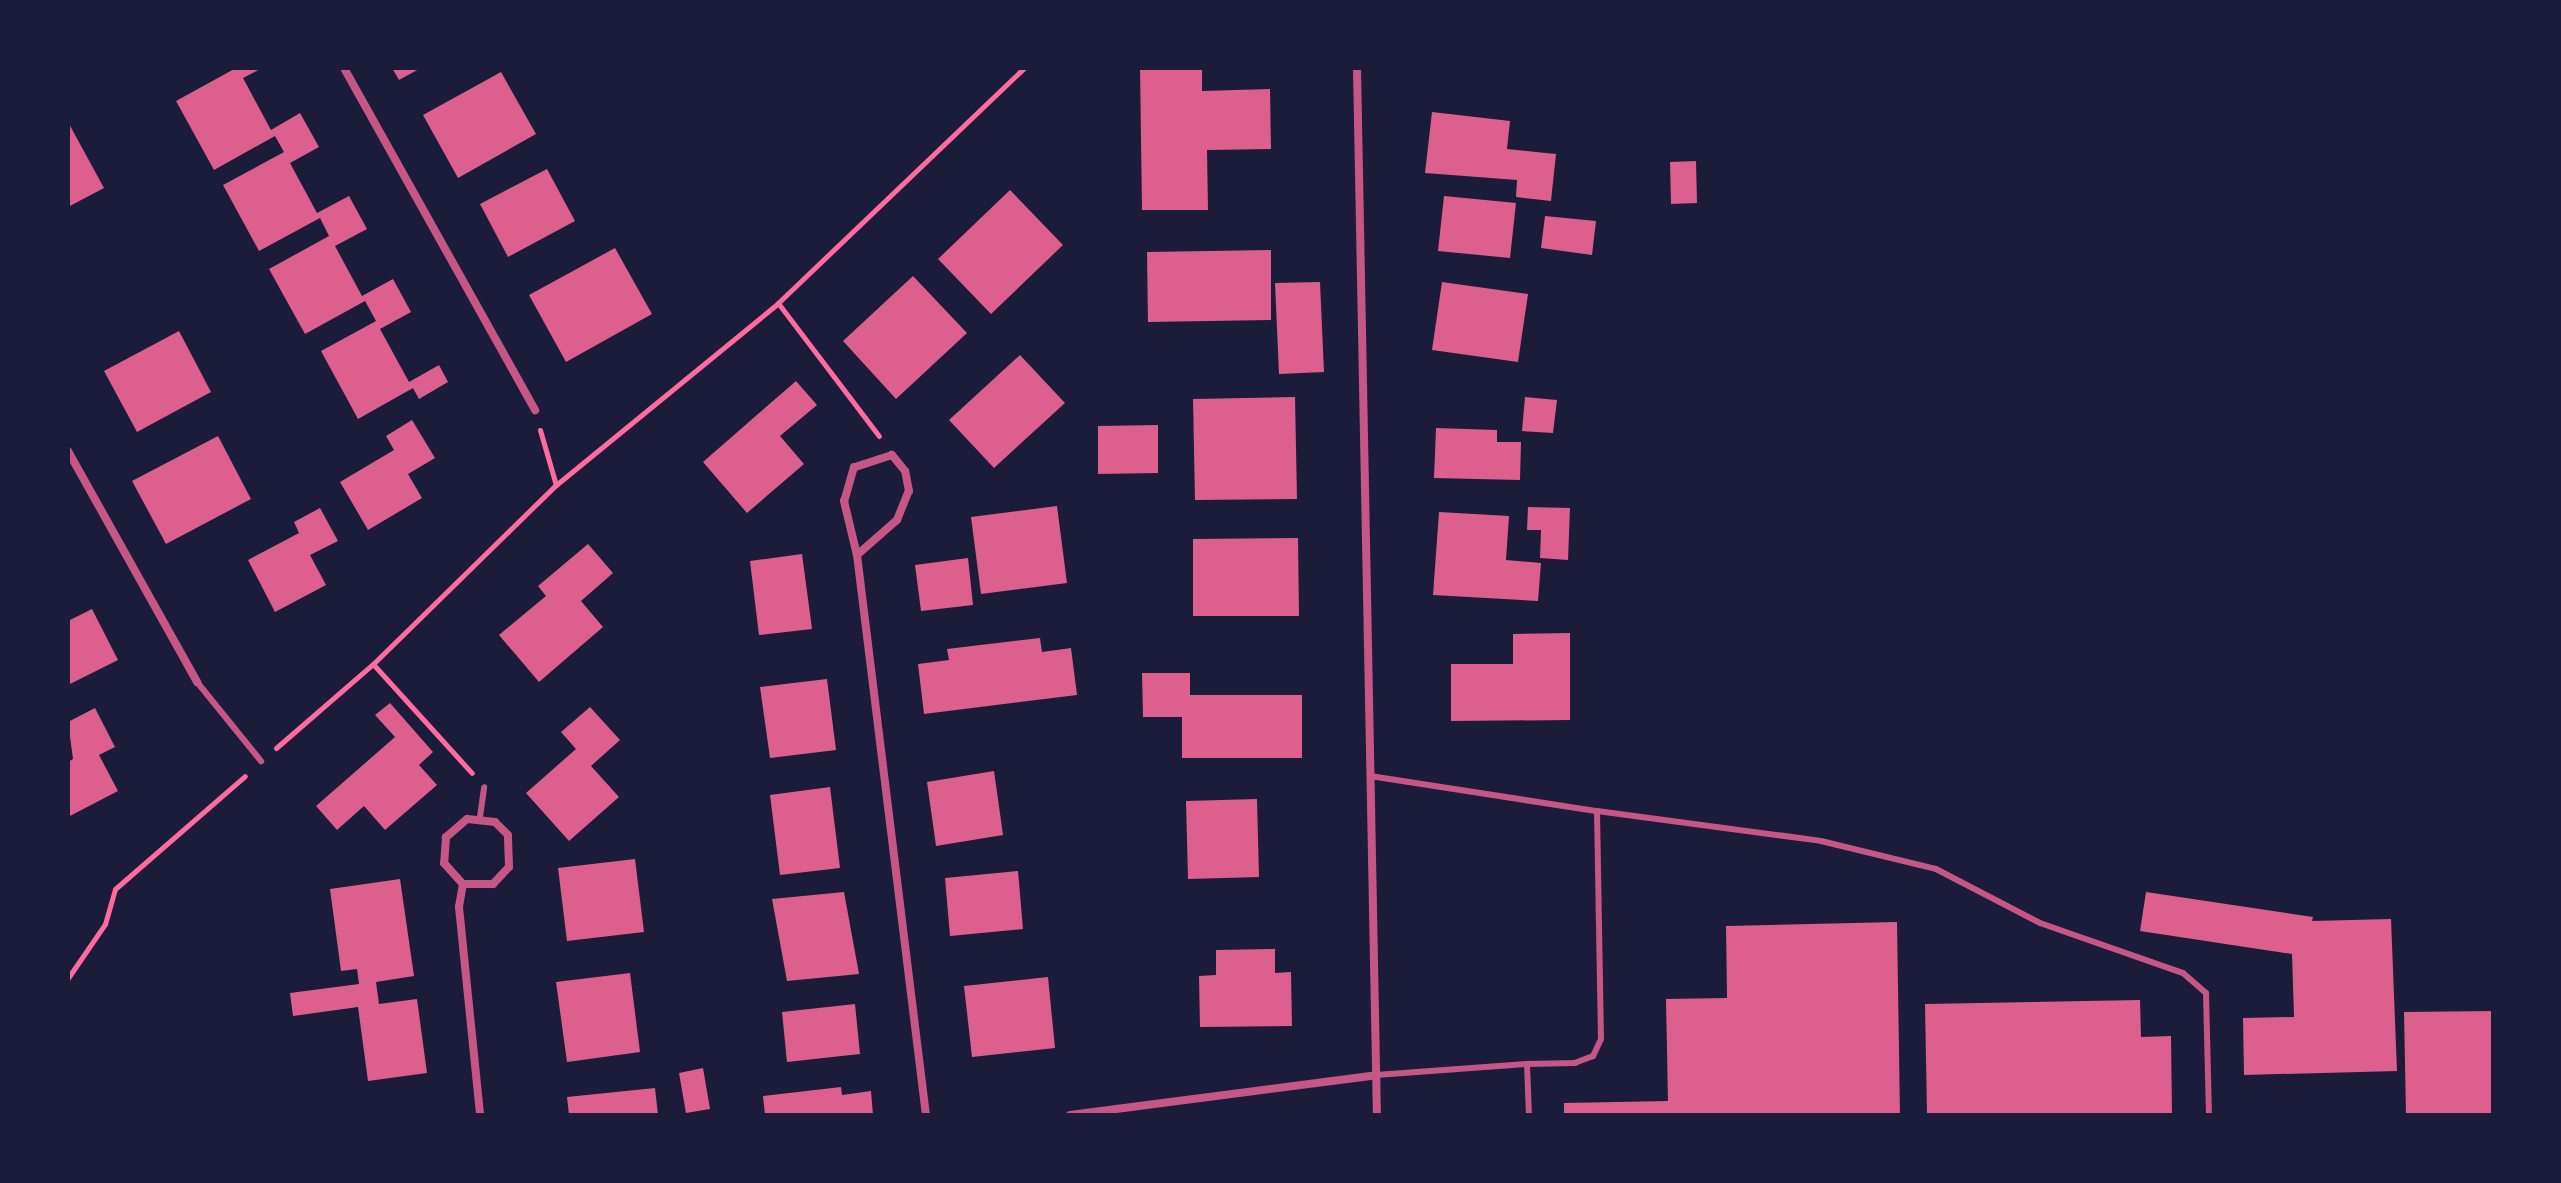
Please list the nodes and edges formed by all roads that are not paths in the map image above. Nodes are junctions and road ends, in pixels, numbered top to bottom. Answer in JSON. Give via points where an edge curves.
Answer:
{"nodes":[{"id":1,"x":344,"y":68,"type":"edge"},
{"id":2,"x":1357,"y":68,"type":"edge"},
{"id":3,"x":535,"y":410,"type":"road end"},
{"id":4,"x":68,"y":451,"type":"edge"},
{"id":5,"x":857,"y":555,"type":"junction"},
{"id":6,"x":197,"y":682,"type":"joint"},
{"id":7,"x":261,"y":761,"type":"road end"},
{"id":8,"x":1370,"y":776,"type":"junction"},
{"id":9,"x":484,"y":787,"type":"road end"},
{"id":10,"x":1597,"y":811,"type":"junction"},
{"id":11,"x":480,"y":817,"type":"junction"},
{"id":12,"x":463,"y":884,"type":"junction"},
{"id":13,"x":1527,"y":1064,"type":"junction"},
{"id":14,"x":1376,"y":1075,"type":"junction"},
{"id":15,"x":480,"y":1115,"type":"edge"},
{"id":16,"x":926,"y":1115,"type":"edge"},
{"id":17,"x":1070,"y":1115,"type":"edge"},
{"id":18,"x":1377,"y":1115,"type":"edge"},
{"id":19,"x":1529,"y":1115,"type":"edge"},
{"id":20,"x":2209,"y":1115,"type":"edge"}],
"edges":[{"from":1,"to":3,"type":"street"},
{"from":2,"to":8,"type":"street"},
{"from":4,"to":6,"type":"street"},
{"from":5,"to":5,"type":"street","via":[[844,501],[854,467],[892,455],[905,471],[909,491],[897,520]]},
{"from":5,"to":16,"type":"street"},
{"from":6,"to":7,"type":"lane"},
{"from":8,"to":10,"type":"lane"},
{"from":8,"to":14,"type":"street"},
{"from":9,"to":11,"type":"lane"},
{"from":10,"to":13,"type":"lane","via":[[1601,1039],[1593,1056],[1575,1063]]},
{"from":10,"to":20,"type":"lane","via":[[1821,841],[1936,869],[2040,923],[2183,973],[2206,993]]},
{"from":11,"to":12,"type":"street","via":[[467,819],[446,837],[444,863]]},
{"from":11,"to":12,"type":"street","via":[[508,835],[509,867],[493,884]]},
{"from":12,"to":15,"type":"street","via":[[459,907]]},
{"from":13,"to":14,"type":"lane"},
{"from":13,"to":19,"type":"lane"},
{"from":14,"to":17,"type":"street"},
{"from":14,"to":18,"type":"street"}]}
